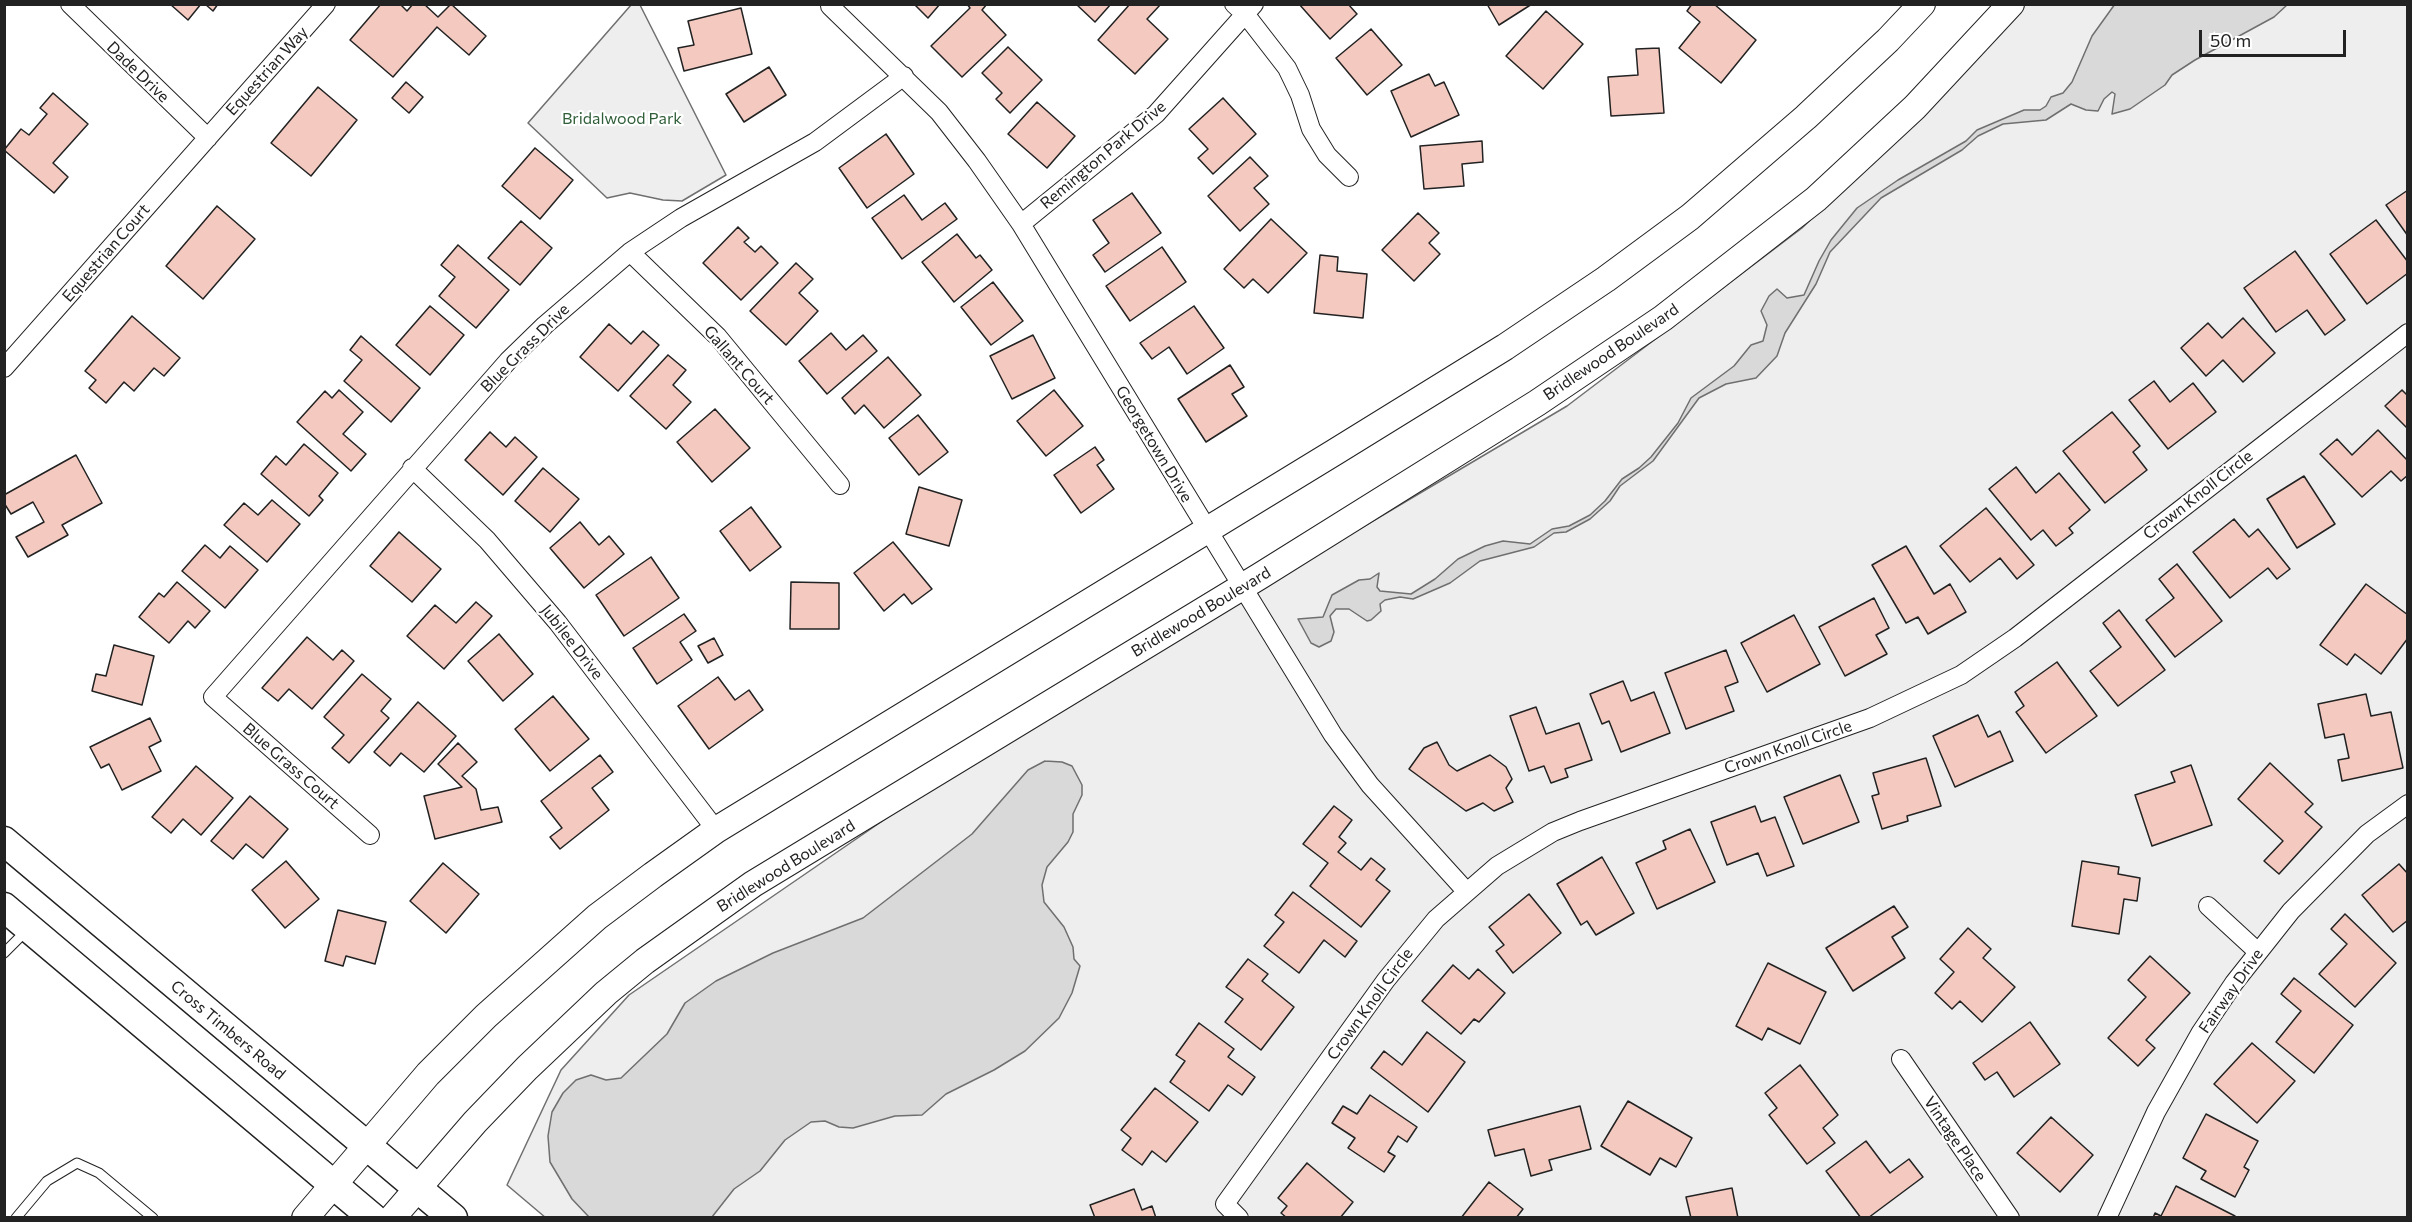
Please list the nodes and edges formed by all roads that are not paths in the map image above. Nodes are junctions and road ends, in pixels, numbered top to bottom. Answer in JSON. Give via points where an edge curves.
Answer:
{"nodes":[{"id":1,"x":70,"y":4,"type":"edge"},
{"id":2,"x":326,"y":4,"type":"edge"},
{"id":3,"x":1922,"y":4,"type":"edge"},
{"id":4,"x":2011,"y":4,"type":"edge"},
{"id":5,"x":830,"y":6,"type":"dead end"},
{"id":6,"x":1245,"y":8,"type":"edge"},
{"id":7,"x":904,"y":76,"type":"junction"},
{"id":8,"x":208,"y":138,"type":"junction"},
{"id":9,"x":1349,"y":177,"type":"dead end"},
{"id":10,"x":1021,"y":224,"type":"junction"},
{"id":11,"x":630,"y":252,"type":"junction"},
{"id":12,"x":2408,"y":333,"type":"edge"},
{"id":13,"x":4,"y":368,"type":"edge"},
{"id":14,"x":412,"y":468,"type":"junction"},
{"id":15,"x":840,"y":485,"type":"dead end"},
{"id":16,"x":1206,"y":531,"type":"junction"},
{"id":17,"x":1241,"y":587,"type":"junction"},
{"id":18,"x":213,"y":697,"type":"joint"},
{"id":19,"x":2408,"y":804,"type":"edge"},
{"id":20,"x":716,"y":830,"type":"junction"},
{"id":21,"x":370,"y":835,"type":"dead end"},
{"id":22,"x":4,"y":841,"type":"edge"},
{"id":23,"x":1466,"y":891,"type":"junction"},
{"id":24,"x":2208,"y":906,"type":"dead end"},
{"id":25,"x":4,"y":908,"type":"edge"},
{"id":26,"x":28,"y":928,"type":"junction"},
{"id":27,"x":2258,"y":952,"type":"junction"},
{"id":28,"x":4,"y":953,"type":"edge"},
{"id":29,"x":1901,"y":1059,"type":"dead end"},
{"id":30,"x":366,"y":1146,"type":"junction"},
{"id":31,"x":334,"y":1184,"type":"junction"},
{"id":32,"x":417,"y":1189,"type":"junction"},
{"id":33,"x":16,"y":1218,"type":"edge"},
{"id":34,"x":153,"y":1218,"type":"edge"},
{"id":35,"x":305,"y":1218,"type":"edge"},
{"id":36,"x":372,"y":1218,"type":"edge"},
{"id":37,"x":392,"y":1218,"type":"edge"},
{"id":38,"x":453,"y":1218,"type":"edge"},
{"id":39,"x":1239,"y":1218,"type":"edge"},
{"id":40,"x":2010,"y":1218,"type":"edge"},
{"id":41,"x":2107,"y":1218,"type":"edge"}],
"edges":[{"from":1,"to":8,"type":"street","name":"Dade Drive"},
{"from":2,"to":8,"type":"street","name":"Equestrian Way"},
{"from":3,"to":16,"type":"main road","via":[[1806,117],[1690,217],[1505,346]]},
{"from":4,"to":17,"type":"main road","name":"Bridlewood Boulevard","via":[[1915,107],[1855,164],[1663,318],[1546,398]]},
{"from":5,"to":7,"type":"street","name":"Georgetown Drive"},
{"from":6,"to":9,"type":"street","via":[[1287,68],[1311,129],[1327,155]]},
{"from":6,"to":10,"type":"street","name":"Remington Park Drive","via":[[1156,114]]},
{"from":7,"to":10,"type":"street","name":"Georgetown Drive","via":[[939,112]]},
{"from":7,"to":11,"type":"street","name":"Blue Grass Drive","via":[[814,142],[681,218]]},
{"from":8,"to":13,"type":"street","name":"Equestrian Court"},
{"from":10,"to":16,"type":"street","name":"Georgetown Drive"},
{"from":11,"to":14,"type":"street","name":"Blue Grass Drive","via":[[508,361]]},
{"from":11,"to":15,"type":"street","name":"Gallant Court","via":[[718,337]]},
{"from":12,"to":23,"type":"street","name":"Crown Knoll Circle","via":[[2015,638],[1961,675],[1870,718],[1640,797],[1553,832],[1497,866]]},
{"from":14,"to":18,"type":"street","name":"Blue Grass Drive"},
{"from":14,"to":20,"type":"street","name":"Jubilee Drive","via":[[487,540],[558,623]]},
{"from":16,"to":17,"type":"street","name":"Georgetown Drive"},
{"from":16,"to":20,"type":"main road"},
{"from":17,"to":23,"type":"street","name":"Georgetown Drive","via":[[1343,750]]},
{"from":17,"to":32,"type":"main road","name":"Bridlewood Boulevard","via":[[753,884],[690,928],[629,974],[570,1027],[475,1122]]},
{"from":18,"to":21,"type":"street","name":"Blue Grass Court"},
{"from":19,"to":27,"type":"street","name":"Fairway Drive","via":[[2367,834],[2291,910]]},
{"from":20,"to":30,"type":"main road","via":[[597,916],[545,960],[428,1074]]},
{"from":22,"to":30,"type":"main road","name":"Cross Timbers Road"},
{"from":23,"to":39,"type":"street","name":"Crown Knoll Circle","via":[[1407,952],[1225,1204]]},
{"from":24,"to":27,"type":"street"},
{"from":25,"to":26,"type":"main road"},
{"from":26,"to":28,"type":"lane"},
{"from":26,"to":31,"type":"main road"},
{"from":27,"to":41,"type":"street","name":"Fairway Drive","via":[[2234,983],[2156,1112]]},
{"from":29,"to":40,"type":"street","name":"Vintage Place"},
{"from":30,"to":31,"type":"main road"},
{"from":30,"to":32,"type":"main road","name":"Cross Timbers Road"},
{"from":31,"to":35,"type":"main road"},
{"from":31,"to":36,"type":"main road"},
{"from":32,"to":37,"type":"main road","name":"Bridlewood Boulevard"},
{"from":32,"to":38,"type":"main road","name":"Cross Timbers Road"},
{"from":33,"to":34,"type":"lane","via":[[47,1181],[77,1163],[99,1173]]}]}
